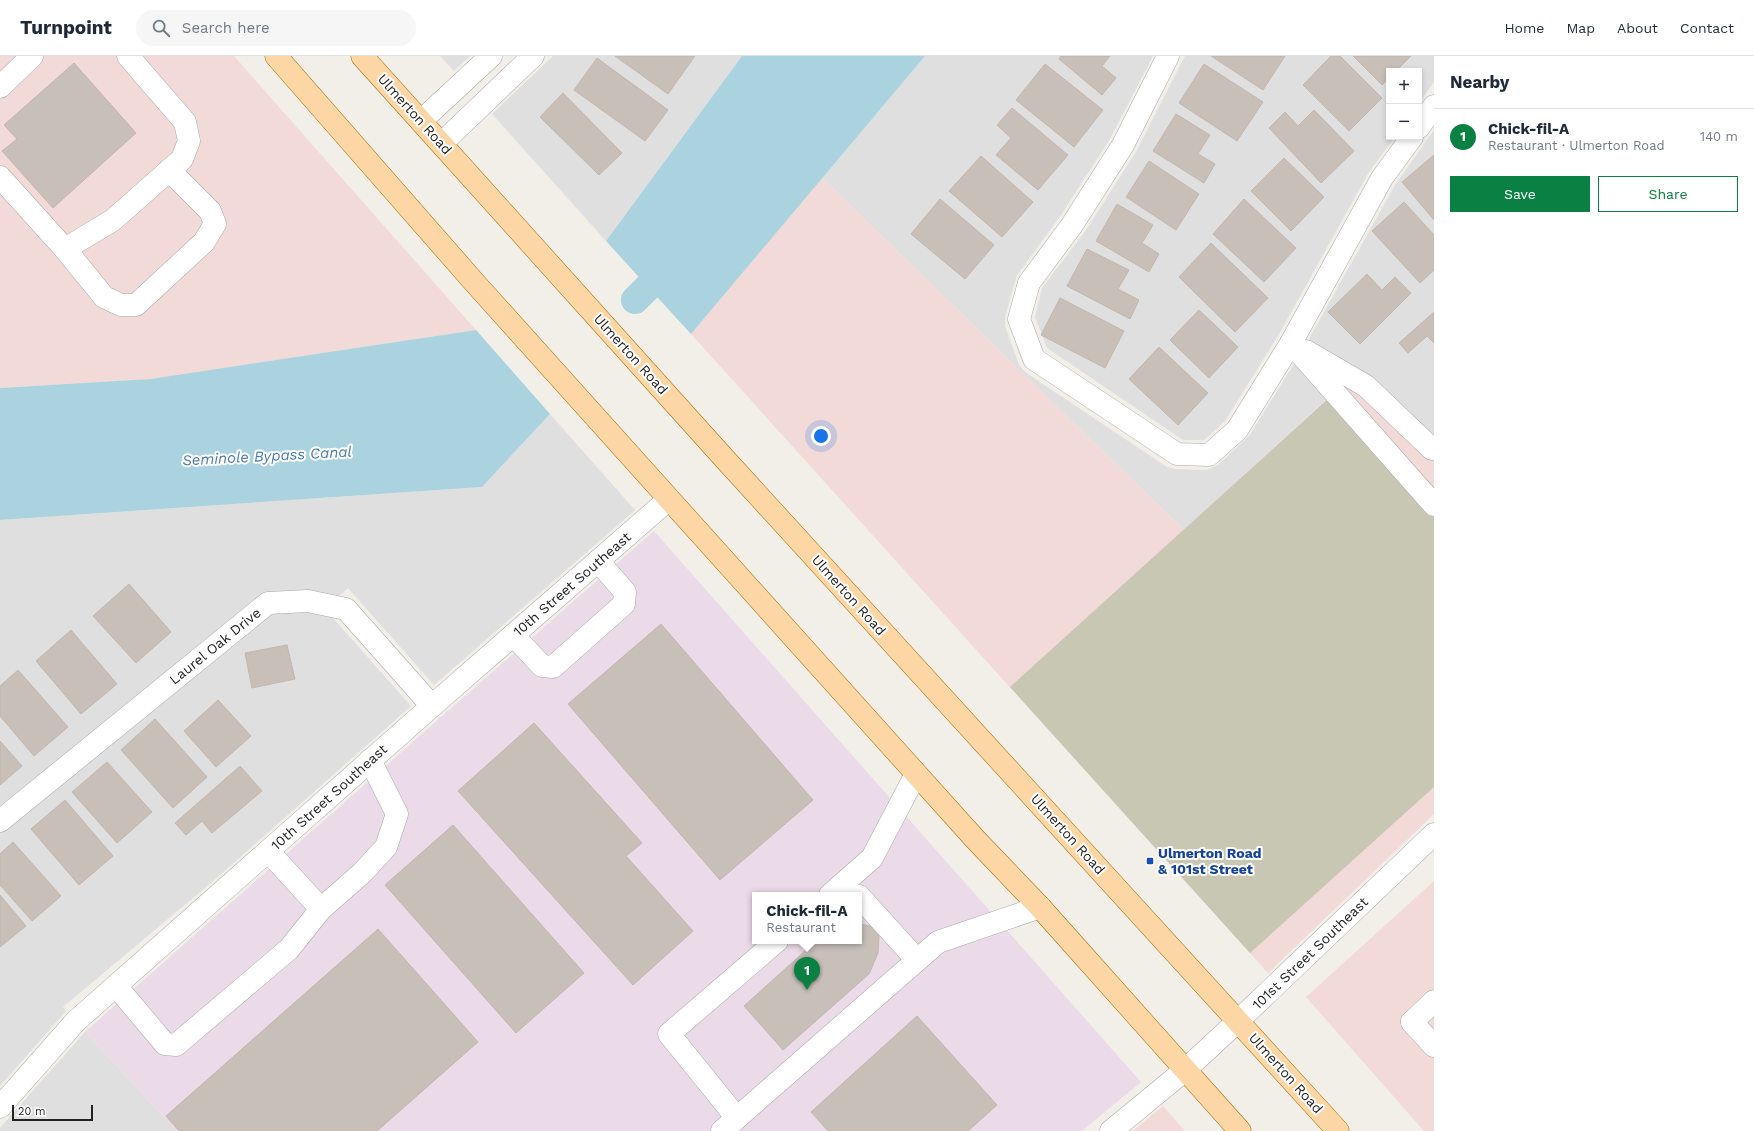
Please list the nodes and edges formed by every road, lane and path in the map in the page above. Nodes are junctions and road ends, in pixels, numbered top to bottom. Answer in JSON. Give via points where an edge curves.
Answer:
{"nodes":[{"id":1,"x":32,"y":56,"type":"edge"},
{"id":2,"x":128,"y":56,"type":"edge"},
{"id":3,"x":276,"y":56,"type":"edge"},
{"id":4,"x":362,"y":56,"type":"edge"},
{"id":5,"x":491,"y":56,"type":"edge"},
{"id":6,"x":533,"y":56,"type":"edge"},
{"id":7,"x":1168,"y":56,"type":"edge"},
{"id":8,"x":0,"y":87,"type":"edge"},
{"id":9,"x":1434,"y":106,"type":"edge"},
{"id":10,"x":421,"y":121,"type":"junction"},
{"id":11,"x":1422,"y":123,"type":"edge"},
{"id":12,"x":1410,"y":140,"type":"edge"},
{"id":13,"x":442,"y":143,"type":"junction"},
{"id":14,"x":170,"y":170,"type":"junction"},
{"id":15,"x":0,"y":177,"type":"edge"},
{"id":16,"x":65,"y":249,"type":"junction"},
{"id":17,"x":1291,"y":343,"type":"junction"},
{"id":18,"x":1432,"y":449,"type":"dead end"},
{"id":19,"x":669,"y":499,"type":"junction"},
{"id":20,"x":1434,"y":505,"type":"edge"},
{"id":21,"x":598,"y":561,"type":"junction"},
{"id":22,"x":513,"y":635,"type":"junction"},
{"id":23,"x":432,"y":706,"type":"junction"},
{"id":24,"x":370,"y":760,"type":"junction"},
{"id":25,"x":916,"y":774,"type":"junction"},
{"id":26,"x":0,"y":821,"type":"edge"},
{"id":27,"x":1434,"y":834,"type":"edge"},
{"id":28,"x":268,"y":851,"type":"junction"},
{"id":29,"x":848,"y":892,"type":"edge"},
{"id":30,"x":862,"y":906,"type":"edge"},
{"id":31,"x":1040,"y":907,"type":"junction"},
{"id":32,"x":321,"y":909,"type":"junction"},
{"id":33,"x":774,"y":944,"type":"edge"},
{"id":34,"x":917,"y":960,"type":"junction"},
{"id":35,"x":116,"y":986,"type":"junction"},
{"id":36,"x":1434,"y":1001,"type":"edge"},
{"id":37,"x":1238,"y":1021,"type":"junction"},
{"id":38,"x":1434,"y":1021,"type":"edge"},
{"id":39,"x":1412,"y":1022,"type":"junction"},
{"id":40,"x":1434,"y":1046,"type":"edge"},
{"id":41,"x":1184,"y":1071,"type":"junction"},
{"id":42,"x":0,"y":1107,"type":"edge"},
{"id":43,"x":730,"y":1124,"type":"edge"},
{"id":44,"x":1111,"y":1131,"type":"edge"},
{"id":45,"x":1240,"y":1131,"type":"edge"},
{"id":46,"x":1338,"y":1131,"type":"edge"}],
"edges":[{"from":1,"to":8,"type":"street"},
{"from":2,"to":14,"type":"street","via":[[185,122],[189,141],[182,159]]},
{"from":3,"to":19,"type":"main road","via":[[469,277]]},
{"from":4,"to":10,"type":"main road","name":"Ulmerton Road"},
{"from":5,"to":10,"type":"street"},
{"from":6,"to":13,"type":"street"},
{"from":7,"to":17,"type":"street","via":[[1123,145],[1072,226],[1029,283],[1019,319],[1034,359],[1177,454],[1209,455],[1237,430]]},
{"from":9,"to":11,"type":"street"},
{"from":10,"to":13,"type":"main road","name":"Ulmerton Road"},
{"from":12,"to":17,"type":"street","via":[[1382,178]]},
{"from":13,"to":37,"type":"main road","name":"Ulmerton Road","via":[[723,457]]},
{"from":14,"to":16,"type":"street","via":[[113,220]]},
{"from":14,"to":16,"type":"street","via":[[210,211],[214,224],[204,242],[136,305],[121,305],[104,297]]},
{"from":15,"to":16,"type":"street"},
{"from":17,"to":18,"type":"street","via":[[1366,386]]},
{"from":17,"to":20,"type":"street"},
{"from":19,"to":21,"type":"street","name":"10th Street Southeast"},
{"from":19,"to":25,"type":"main road"},
{"from":21,"to":22,"type":"street","name":"10th Street Southeast"},
{"from":21,"to":22,"type":"street","via":[[625,592],[624,604],[553,667],[542,666]]},
{"from":22,"to":23,"type":"street","name":"10th Street Southeast"},
{"from":23,"to":24,"type":"street","name":"10th Street Southeast"},
{"from":23,"to":26,"type":"street","name":"Laurel Oak Drive","via":[[346,609],[308,601],[268,603]]},
{"from":24,"to":28,"type":"street","name":"10th Street Southeast"},
{"from":24,"to":32,"type":"street","via":[[397,814],[386,847],[362,873]]},
{"from":25,"to":29,"type":"street","via":[[872,858]]},
{"from":25,"to":31,"type":"main road"},
{"from":27,"to":37,"type":"street","name":"101st Street Southeast"},
{"from":28,"to":32,"type":"street"},
{"from":28,"to":35,"type":"street","name":"10th Street Southeast"},
{"from":30,"to":34,"type":"street"},
{"from":31,"to":34,"type":"street","via":[[938,942]]},
{"from":31,"to":41,"type":"main road"},
{"from":32,"to":35,"type":"street","via":[[289,949],[176,1045],[165,1044]]},
{"from":33,"to":43,"type":"street","via":[[669,1034]]},
{"from":34,"to":43,"type":"street"},
{"from":35,"to":42,"type":"street","name":"10th Street Southeast","via":[[76,1021]]},
{"from":36,"to":39,"type":"street"},
{"from":37,"to":41,"type":"street","name":"101st Street Southeast"},
{"from":37,"to":46,"type":"main road","name":"Ulmerton Road"},
{"from":38,"to":39,"type":"street"},
{"from":39,"to":40,"type":"street"},
{"from":41,"to":44,"type":"street","name":"101st Street Southeast"},
{"from":41,"to":45,"type":"main road"}]}
